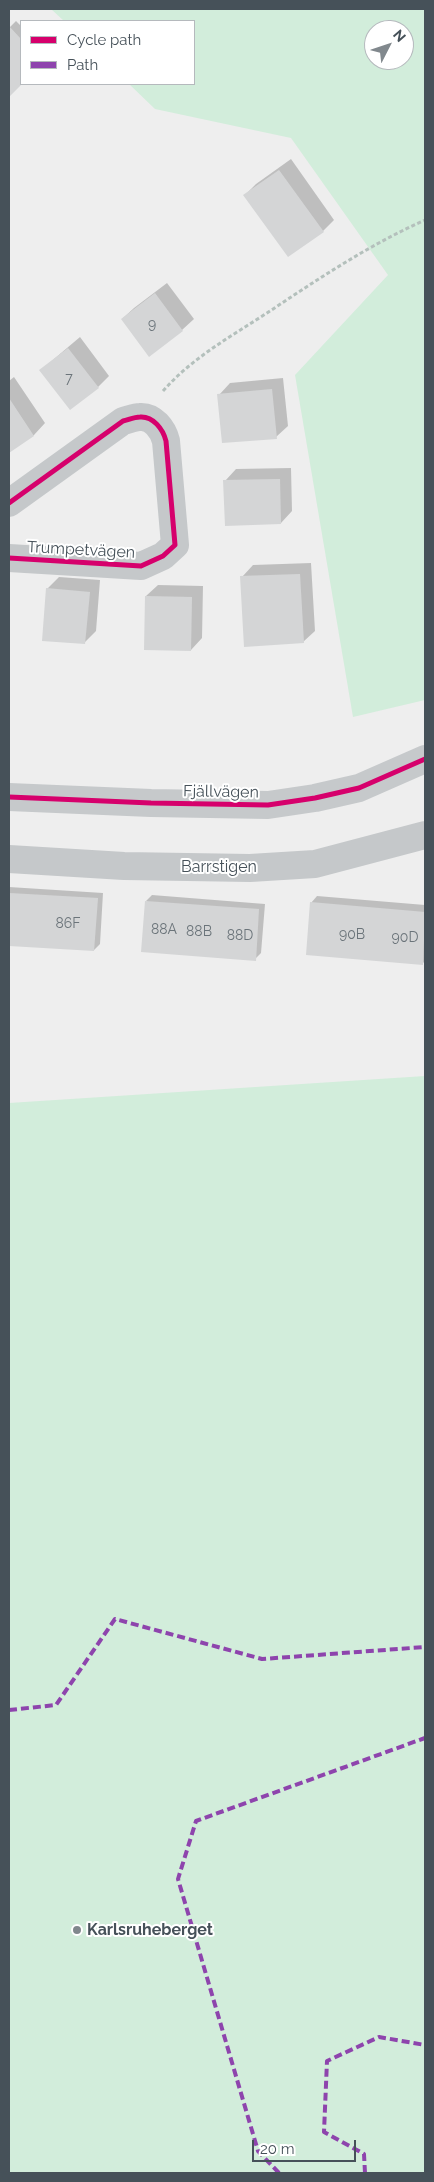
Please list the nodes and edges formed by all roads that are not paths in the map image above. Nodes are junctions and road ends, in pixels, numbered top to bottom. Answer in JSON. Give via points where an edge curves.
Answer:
{"nodes":[{"id":1,"x":9,"y":503,"type":"edge"},
{"id":2,"x":9,"y":558,"type":"edge"},
{"id":3,"x":425,"y":759,"type":"edge"},
{"id":4,"x":9,"y":797,"type":"edge"},
{"id":5,"x":425,"y":835,"type":"edge"},
{"id":6,"x":9,"y":859,"type":"edge"}],
"edges":[{"from":1,"to":2,"type":"street","name":"Trumpetvägen","via":[[123,421],[140,416],[163,430],[175,545],[163,556],[141,566]]},
{"from":3,"to":4,"type":"street","name":"Fjällvägen","via":[[359,788],[268,805]]},
{"from":5,"to":6,"type":"street","name":"Barrstigen","via":[[315,864],[250,868],[124,866]]}]}
